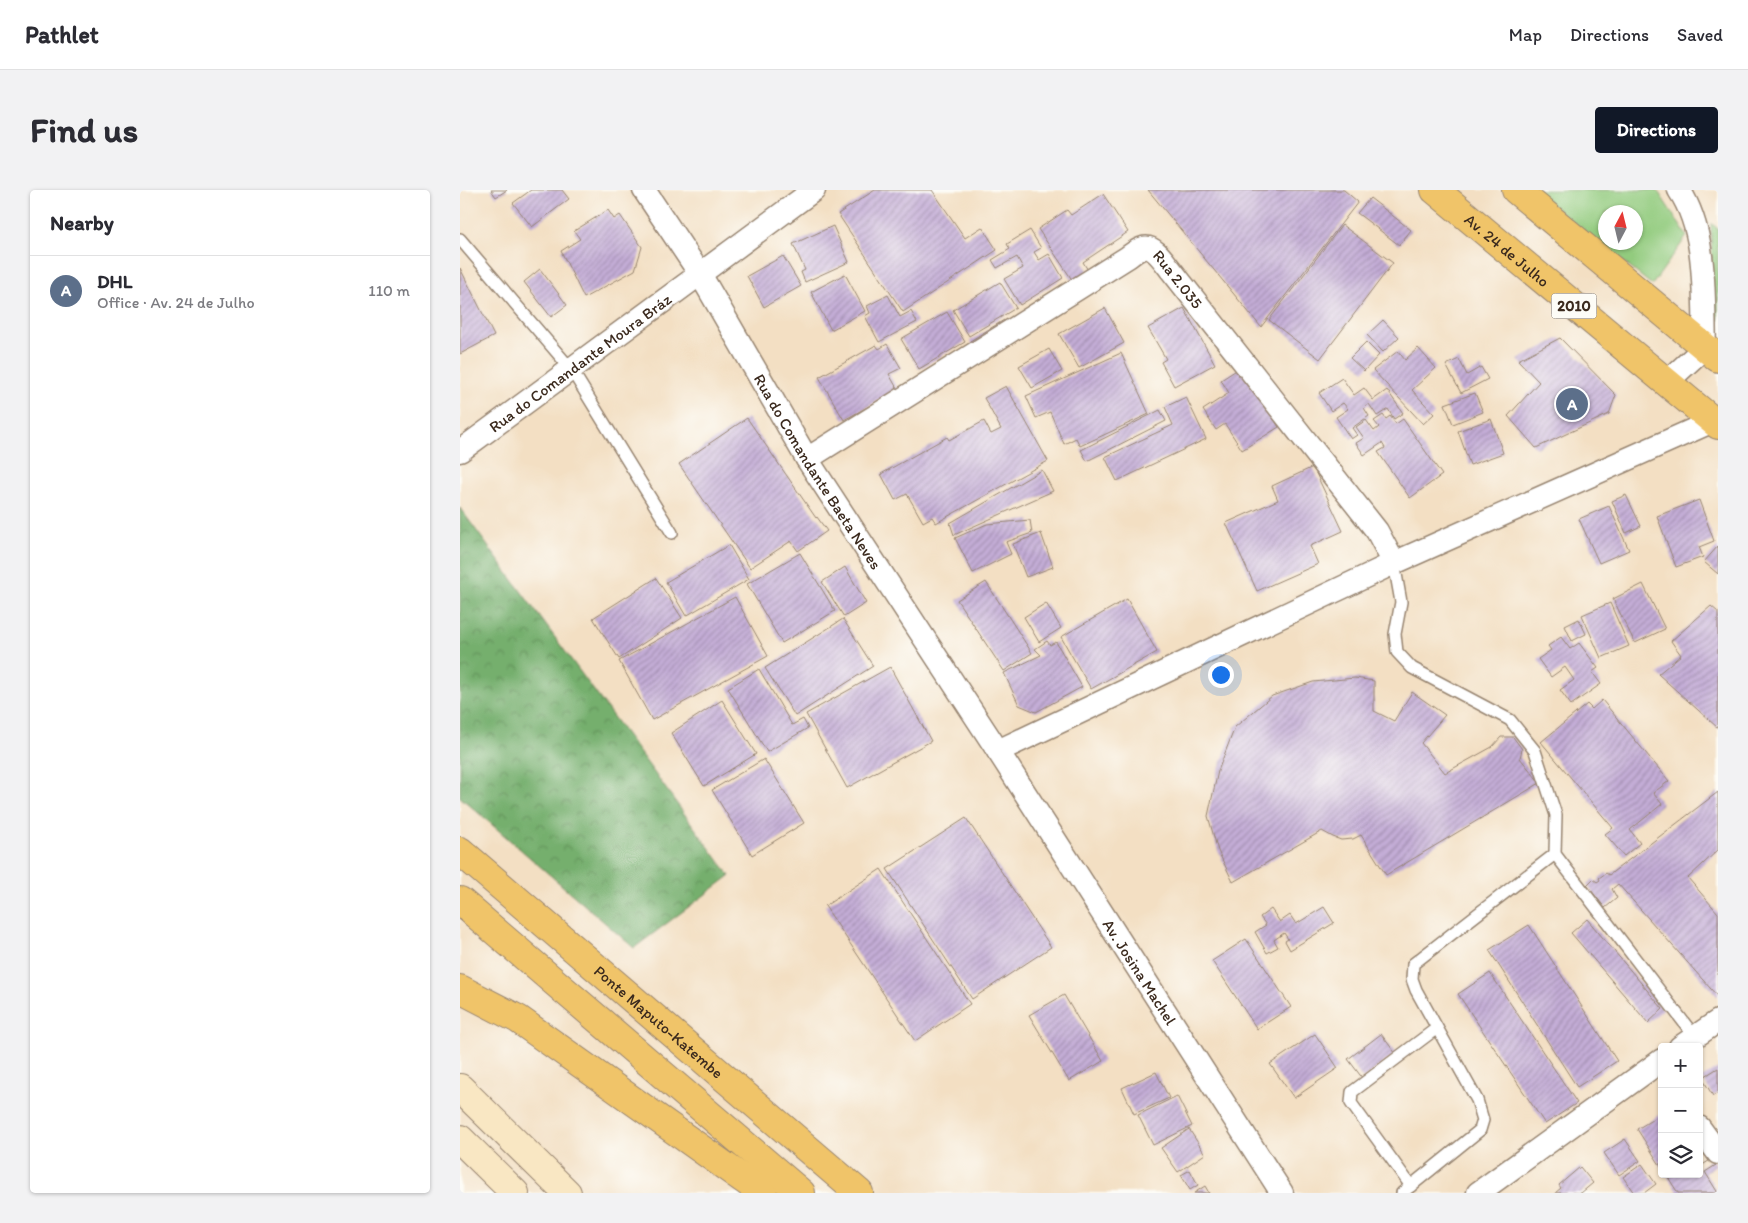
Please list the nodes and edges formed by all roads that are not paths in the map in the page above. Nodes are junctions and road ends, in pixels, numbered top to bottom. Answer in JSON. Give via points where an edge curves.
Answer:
{"nodes":[{"id":1,"x":644,"y":190,"type":"edge"},
{"id":2,"x":814,"y":190,"type":"edge"},
{"id":3,"x":1435,"y":190,"type":"edge"},
{"id":4,"x":1516,"y":190,"type":"edge"},
{"id":5,"x":1679,"y":190,"type":"edge"},
{"id":6,"x":460,"y":239,"type":"edge"},
{"id":7,"x":700,"y":274,"type":"junction"},
{"id":8,"x":1711,"y":353,"type":"edge"},
{"id":9,"x":571,"y":369,"type":"junction"},
{"id":10,"x":1666,"y":383,"type":"junction"},
{"id":11,"x":1716,"y":422,"type":"edge"},
{"id":12,"x":460,"y":451,"type":"edge"},
{"id":13,"x":807,"y":459,"type":"junction"},
{"id":14,"x":672,"y":533,"type":"dead end"},
{"id":15,"x":1394,"y":563,"type":"junction"},
{"id":16,"x":998,"y":751,"type":"junction"},
{"id":17,"x":460,"y":851,"type":"edge"},
{"id":18,"x":1555,"y":854,"type":"junction"},
{"id":19,"x":460,"y":900,"type":"edge"},
{"id":20,"x":460,"y":989,"type":"edge"},
{"id":21,"x":1718,"y":1021,"type":"edge"},
{"id":22,"x":1437,"y":1028,"type":"junction"},
{"id":23,"x":1688,"y":1042,"type":"edge"},
{"id":24,"x":1658,"y":1068,"type":"edge"},
{"id":25,"x":460,"y":1088,"type":"edge"},
{"id":26,"x":1703,"y":1132,"type":"edge"},
{"id":27,"x":460,"y":1139,"type":"edge"},
{"id":28,"x":1718,"y":1153,"type":"edge"},
{"id":29,"x":1407,"y":1189,"type":"edge"},
{"id":30,"x":515,"y":1193,"type":"edge"},
{"id":31,"x":567,"y":1193,"type":"edge"},
{"id":32,"x":763,"y":1193,"type":"edge"},
{"id":33,"x":801,"y":1193,"type":"edge"},
{"id":34,"x":859,"y":1193,"type":"edge"},
{"id":35,"x":1282,"y":1193,"type":"edge"},
{"id":36,"x":1478,"y":1193,"type":"edge"}],
"edges":[{"from":1,"to":7,"type":"street","name":"Rua do Comandante Baeta Neves"},
{"from":2,"to":7,"type":"street","name":"Rua do Comandante Moura Bráz"},
{"from":3,"to":10,"type":"main road","name":"Av. 24 de Julho","number":"2010"},
{"from":4,"to":8,"type":"main road"},
{"from":5,"to":8,"type":"street","via":[[1686,201],[1702,252]]},
{"from":6,"to":9,"type":"lane"},
{"from":7,"to":9,"type":"street","name":"Rua do Comandante Moura Bráz"},
{"from":7,"to":13,"type":"street","name":"Rua do Comandante Baeta Neves"},
{"from":8,"to":10,"type":"street"},
{"from":9,"to":12,"type":"street","name":"Rua do Comandante Moura Bráz"},
{"from":9,"to":14,"type":"lane"},
{"from":10,"to":11,"type":"main road","name":"Av. 24 de Julho","number":"2010"},
{"from":11,"to":15,"type":"street"},
{"from":13,"to":15,"type":"street","name":"Rua 2.035","via":[[1135,252],[1148,247],[1171,270],[1377,531]]},
{"from":13,"to":16,"type":"street","name":"Rua do Comandante Baeta Neves"},
{"from":15,"to":16,"type":"street"},
{"from":15,"to":18,"type":"lane","via":[[1400,602],[1395,634],[1397,652],[1412,668],[1510,720],[1535,751],[1556,815]]},
{"from":16,"to":35,"type":"street","name":"Av. Josina Machel"},
{"from":17,"to":34,"type":"main road","name":"Ponte Maputo-Katembe"},
{"from":18,"to":22,"type":"lane","via":[[1413,964],[1412,979],[1416,990]]},
{"from":18,"to":23,"type":"lane"},
{"from":19,"to":33,"type":"main road"},
{"from":20,"to":32,"type":"main road","via":[[518,1020]]},
{"from":21,"to":23,"type":"street"},
{"from":22,"to":29,"type":"lane","via":[[1477,1100],[1482,1120],[1480,1130]]},
{"from":22,"to":29,"type":"lane","via":[[1352,1092],[1351,1103]]},
{"from":24,"to":36,"type":"street"},
{"from":25,"to":31,"type":"main road"},
{"from":26,"to":28,"type":"street"},
{"from":27,"to":30,"type":"main road"}]}
